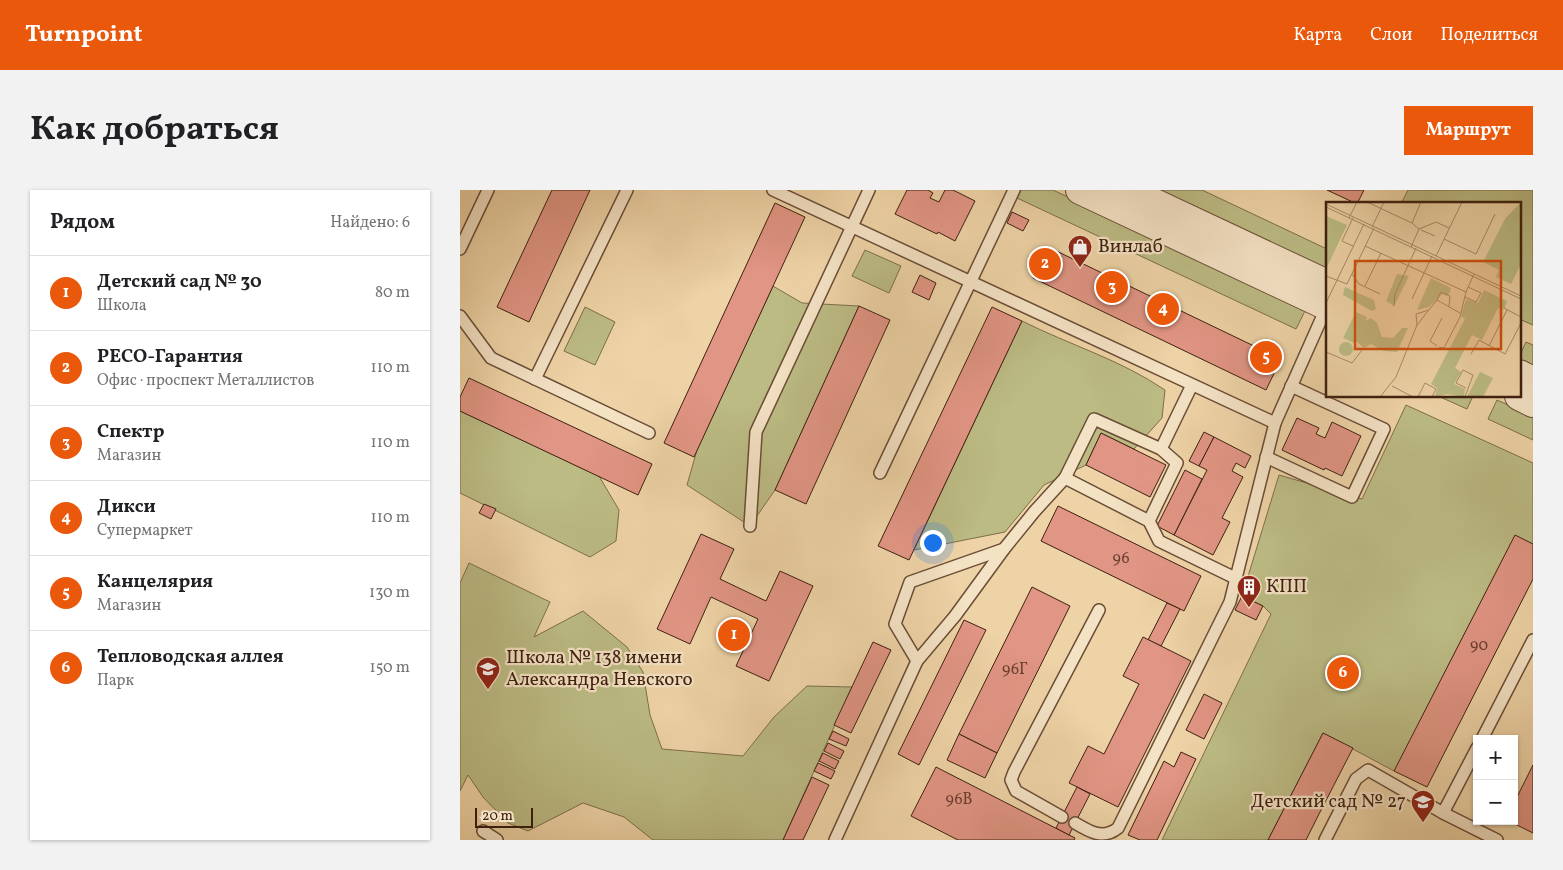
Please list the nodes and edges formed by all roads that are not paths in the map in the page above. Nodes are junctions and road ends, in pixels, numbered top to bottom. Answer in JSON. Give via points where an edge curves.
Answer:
{"nodes":[{"id":1,"x":488,"y":190,"type":"edge"},
{"id":2,"x":627,"y":190,"type":"edge"},
{"id":3,"x":773,"y":190,"type":"edge"},
{"id":4,"x":868,"y":190,"type":"edge"},
{"id":5,"x":1014,"y":190,"type":"edge"},
{"id":6,"x":1080,"y":190,"type":"edge"},
{"id":7,"x":1128,"y":190,"type":"edge"},
{"id":8,"x":852,"y":227,"type":"junction"},
{"id":9,"x":460,"y":249,"type":"edge"},
{"id":10,"x":970,"y":281,"type":"junction"},
{"id":11,"x":1326,"y":284,"type":"edge"},
{"id":12,"x":1326,"y":306,"type":"edge"},
{"id":13,"x":1326,"y":308,"type":"edge"},
{"id":14,"x":460,"y":316,"type":"edge"},
{"id":15,"x":1520,"y":374,"type":"edge"},
{"id":16,"x":536,"y":380,"type":"junction"},
{"id":17,"x":1533,"y":381,"type":"edge"},
{"id":18,"x":1192,"y":384,"type":"junction"},
{"id":19,"x":1291,"y":386,"type":"junction"},
{"id":20,"x":1520,"y":397,"type":"edge"},
{"id":21,"x":1533,"y":403,"type":"edge"},
{"id":22,"x":1275,"y":423,"type":"junction"},
{"id":23,"x":649,"y":433,"type":"dead end"},
{"id":24,"x":1161,"y":450,"type":"junction"},
{"id":25,"x":1266,"y":458,"type":"junction"},
{"id":26,"x":880,"y":473,"type":"dead end"},
{"id":27,"x":1065,"y":478,"type":"junction"},
{"id":28,"x":1149,"y":521,"type":"junction"},
{"id":29,"x":750,"y":526,"type":"dead end"},
{"id":30,"x":1004,"y":549,"type":"junction"},
{"id":31,"x":1235,"y":578,"type":"junction"},
{"id":32,"x":1099,"y":610,"type":"dead end"},
{"id":33,"x":1533,"y":640,"type":"edge"},
{"id":34,"x":917,"y":661,"type":"junction"},
{"id":35,"x":1484,"y":735,"type":"edge"},
{"id":36,"x":1473,"y":756,"type":"edge"},
{"id":37,"x":1444,"y":813,"type":"junction"},
{"id":38,"x":1062,"y":817,"type":"dead end"},
{"id":39,"x":1075,"y":823,"type":"dead end"},
{"id":40,"x":483,"y":832,"type":"dead end"},
{"id":41,"x":497,"y":840,"type":"edge"},
{"id":42,"x":835,"y":840,"type":"edge"},
{"id":43,"x":1325,"y":840,"type":"edge"},
{"id":44,"x":1497,"y":840,"type":"edge"}],
"edges":[{"from":1,"to":9,"type":"lane"},
{"from":2,"to":16,"type":"lane"},
{"from":3,"to":8,"type":"lane"},
{"from":4,"to":8,"type":"lane"},
{"from":5,"to":10,"type":"lane"},
{"from":6,"to":12,"type":"street"},
{"from":7,"to":11,"type":"street"},
{"from":8,"to":10,"type":"lane"},
{"from":8,"to":29,"type":"lane","via":[[756,432]]},
{"from":10,"to":18,"type":"lane"},
{"from":10,"to":26,"type":"lane"},
{"from":13,"to":19,"type":"lane"},
{"from":14,"to":16,"type":"lane","via":[[491,358]]},
{"from":15,"to":17,"type":"street"},
{"from":16,"to":23,"type":"lane"},
{"from":18,"to":22,"type":"lane"},
{"from":18,"to":24,"type":"lane"},
{"from":19,"to":22,"type":"lane"},
{"from":19,"to":25,"type":"lane","via":[[1384,429],[1352,497]]},
{"from":20,"to":21,"type":"street"},
{"from":22,"to":25,"type":"lane"},
{"from":24,"to":27,"type":"lane","via":[[1094,419]]},
{"from":24,"to":28,"type":"lane","via":[[1177,463]]},
{"from":25,"to":31,"type":"lane"},
{"from":27,"to":28,"type":"lane"},
{"from":27,"to":30,"type":"lane"},
{"from":28,"to":31,"type":"lane","via":[[1159,541]]},
{"from":30,"to":34,"type":"lane"},
{"from":30,"to":34,"type":"lane","via":[[910,582],[895,624]]},
{"from":31,"to":39,"type":"lane","via":[[1230,602],[1118,828],[1105,836]]},
{"from":32,"to":38,"type":"lane","via":[[1012,780],[1016,791]]},
{"from":33,"to":35,"type":"lane"},
{"from":34,"to":42,"type":"lane"},
{"from":36,"to":37,"type":"lane"},
{"from":37,"to":43,"type":"lane","via":[[1368,770],[1356,779]]},
{"from":37,"to":44,"type":"lane"},
{"from":40,"to":41,"type":"lane"}]}
